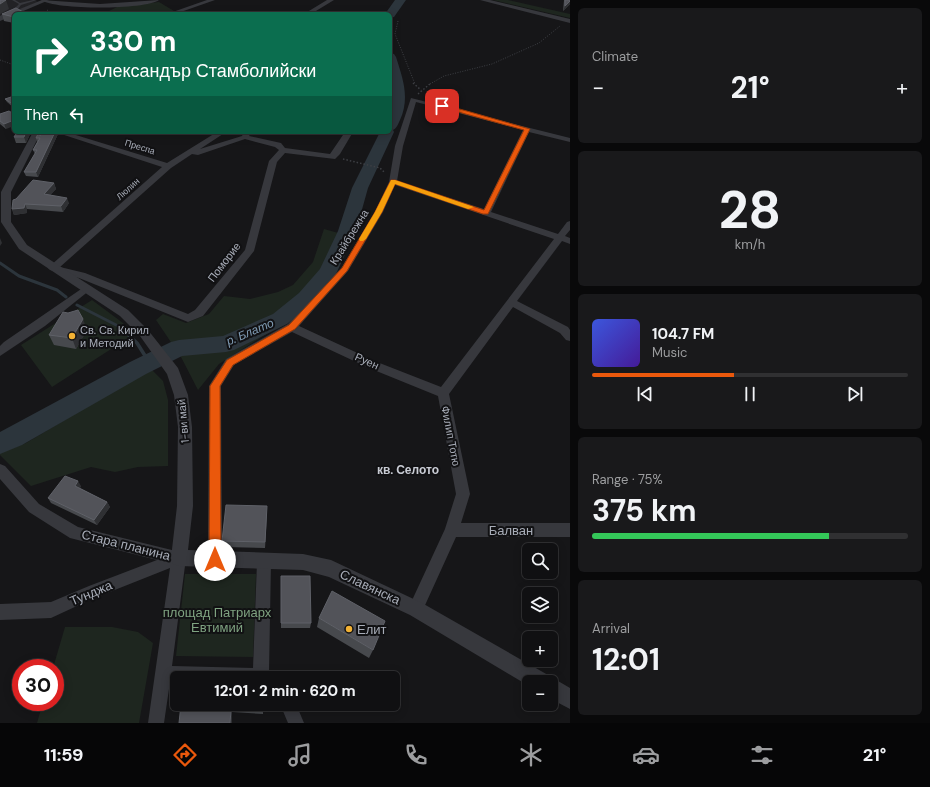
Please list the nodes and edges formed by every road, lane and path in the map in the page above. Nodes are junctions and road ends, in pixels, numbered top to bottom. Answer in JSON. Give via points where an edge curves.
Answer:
{"nodes":[{"id":1,"x":13,"y":0,"type":"edge"},
{"id":2,"x":36,"y":0,"type":"edge"},
{"id":3,"x":45,"y":0,"type":"edge"},
{"id":4,"x":156,"y":0,"type":"edge"},
{"id":5,"x":212,"y":0,"type":"edge"},
{"id":6,"x":331,"y":0,"type":"edge"},
{"id":7,"x":483,"y":0,"type":"edge"},
{"id":8,"x":20,"y":4,"type":"junction"},
{"id":9,"x":103,"y":10,"type":"edge"},
{"id":10,"x":15,"y":12,"type":"edge"},
{"id":11,"x":176,"y":12,"type":"edge"},
{"id":12,"x":310,"y":12,"type":"edge"},
{"id":13,"x":12,"y":13,"type":"edge"},
{"id":14,"x":0,"y":18,"type":"edge"},
{"id":15,"x":398,"y":21,"type":"dead end"},
{"id":16,"x":569,"y":21,"type":"edge"},
{"id":17,"x":0,"y":60,"type":"edge"},
{"id":18,"x":12,"y":64,"type":"edge"},
{"id":19,"x":421,"y":90,"type":"junction"},
{"id":20,"x":413,"y":99,"type":"junction"},
{"id":21,"x":527,"y":129,"type":"junction"},
{"id":22,"x":36,"y":134,"type":"edge"},
{"id":23,"x":65,"y":134,"type":"edge"},
{"id":24,"x":78,"y":134,"type":"edge"},
{"id":25,"x":207,"y":134,"type":"edge"},
{"id":26,"x":219,"y":134,"type":"edge"},
{"id":27,"x":246,"y":134,"type":"edge"},
{"id":28,"x":348,"y":134,"type":"edge"},
{"id":29,"x":74,"y":137,"type":"junction"},
{"id":30,"x":570,"y":140,"type":"edge"},
{"id":31,"x":283,"y":150,"type":"junction"},
{"id":32,"x":183,"y":157,"type":"junction"},
{"id":33,"x":356,"y":162,"type":"dead end"},
{"id":34,"x":172,"y":164,"type":"junction"},
{"id":35,"x":380,"y":168,"type":"dead end"},
{"id":36,"x":393,"y":182,"type":"junction"},
{"id":37,"x":3,"y":191,"type":"edge"},
{"id":38,"x":486,"y":213,"type":"junction"},
{"id":39,"x":570,"y":224,"type":"edge"},
{"id":40,"x":565,"y":239,"type":"edge"},
{"id":41,"x":53,"y":268,"type":"junction"},
{"id":42,"x":87,"y":288,"type":"junction"},
{"id":43,"x":511,"y":302,"type":"junction"},
{"id":44,"x":292,"y":327,"type":"junction"},
{"id":45,"x":570,"y":337,"type":"edge"},
{"id":46,"x":0,"y":352,"type":"edge"},
{"id":47,"x":443,"y":393,"type":"junction"},
{"id":48,"x":3,"y":474,"type":"edge"},
{"id":49,"x":452,"y":530,"type":"junction"},
{"id":50,"x":570,"y":530,"type":"edge"},
{"id":51,"x":179,"y":558,"type":"junction"},
{"id":52,"x":215,"y":560,"type":"junction"},
{"id":53,"x":264,"y":562,"type":"junction"},
{"id":54,"x":416,"y":609,"type":"junction"},
{"id":55,"x":0,"y":612,"type":"edge"},
{"id":56,"x":263,"y":671,"type":"edge"},
{"id":57,"x":163,"y":674,"type":"junction"},
{"id":58,"x":170,"y":674,"type":"edge"},
{"id":59,"x":529,"y":675,"type":"edge"},
{"id":60,"x":558,"y":692,"type":"edge"},
{"id":61,"x":570,"y":699,"type":"edge"},
{"id":62,"x":291,"y":711,"type":"edge"},
{"id":63,"x":156,"y":723,"type":"edge"},
{"id":64,"x":296,"y":723,"type":"edge"}],
"edges":[{"from":1,"to":8,"type":"lane"},
{"from":2,"to":8,"type":"lane"},
{"from":3,"to":9,"type":"street"},
{"from":3,"to":10,"type":"street"},
{"from":4,"to":9,"type":"street","via":[[111,6]]},
{"from":5,"to":11,"type":"street"},
{"from":6,"to":12,"type":"street"},
{"from":7,"to":16,"type":"street"},
{"from":8,"to":14,"type":"lane"},
{"from":13,"to":14,"type":"street"},
{"from":15,"to":19,"type":"path","via":[[395,34],[400,50],[413,83]]},
{"from":16,"to":19,"type":"path","via":[[539,43],[492,64],[444,76]]},
{"from":17,"to":18,"type":"path"},
{"from":19,"to":20,"type":"path"},
{"from":20,"to":21,"type":"street"},
{"from":20,"to":36,"type":"street","name":"Крайбрежна","via":[[398,146]]},
{"from":21,"to":30,"type":"street"},
{"from":21,"to":38,"type":"street"},
{"from":22,"to":37,"type":"street","name":"1-ви май"},
{"from":23,"to":29,"type":"street","name":"Преспа"},
{"from":24,"to":29,"type":"street"},
{"from":25,"to":34,"type":"street"},
{"from":26,"to":32,"type":"street","name":"Люлин"},
{"from":27,"to":31,"type":"street","via":[[278,145]]},
{"from":27,"to":32,"type":"street"},
{"from":28,"to":31,"type":"street","via":[[332,157]]},
{"from":29,"to":34,"type":"street","name":"Преспа"},
{"from":31,"to":41,"type":"street","name":"Поморие","via":[[273,161],[249,251],[200,313],[188,318],[82,276]]},
{"from":32,"to":34,"type":"street","name":"Люлин"},
{"from":33,"to":35,"type":"path"},
{"from":34,"to":41,"type":"street","name":"Люлин"},
{"from":36,"to":38,"type":"street"},
{"from":36,"to":44,"type":"street","name":"Крайбрежна","via":[[379,212],[345,269]]},
{"from":37,"to":41,"type":"street","name":"1-ви май","via":[[6,222],[23,247]]},
{"from":38,"to":40,"type":"street"},
{"from":39,"to":40,"type":"street","name":"Филип Тотю"},
{"from":40,"to":43,"type":"street","name":"Филип Тотю"},
{"from":41,"to":42,"type":"street","name":"1-ви май"},
{"from":42,"to":46,"type":"street"},
{"from":42,"to":51,"type":"street","name":"1-ви май","via":[[124,313],[144,333],[173,372],[181,395],[185,427],[185,506]]},
{"from":43,"to":45,"type":"street","via":[[564,330]]},
{"from":43,"to":47,"type":"street","name":"Филип Тотю"},
{"from":44,"to":47,"type":"street","name":"Руен"},
{"from":44,"to":52,"type":"street","name":"Крайбрежна","via":[[230,362],[215,386]]},
{"from":47,"to":49,"type":"street","name":"Филип Тотю","via":[[463,494]]},
{"from":48,"to":51,"type":"street","name":"Стара планина","via":[[34,508],[75,533]]},
{"from":49,"to":50,"type":"street","name":"Балван"},
{"from":49,"to":54,"type":"street","name":"Филип Тотю"},
{"from":51,"to":52,"type":"street","name":"Славянска"},
{"from":51,"to":55,"type":"street","name":"Тунджа","via":[[51,610]]},
{"from":51,"to":57,"type":"street","name":"1-ви май"},
{"from":52,"to":53,"type":"street","name":"Славянска"},
{"from":53,"to":54,"type":"street","name":"Славянска","via":[[303,562],[331,569]]},
{"from":53,"to":56,"type":"street"},
{"from":54,"to":59,"type":"street","name":"Славянска"},
{"from":57,"to":58,"type":"street"},
{"from":57,"to":63,"type":"street","name":"1-ви май"},
{"from":60,"to":61,"type":"street"},
{"from":62,"to":64,"type":"street"}]}
